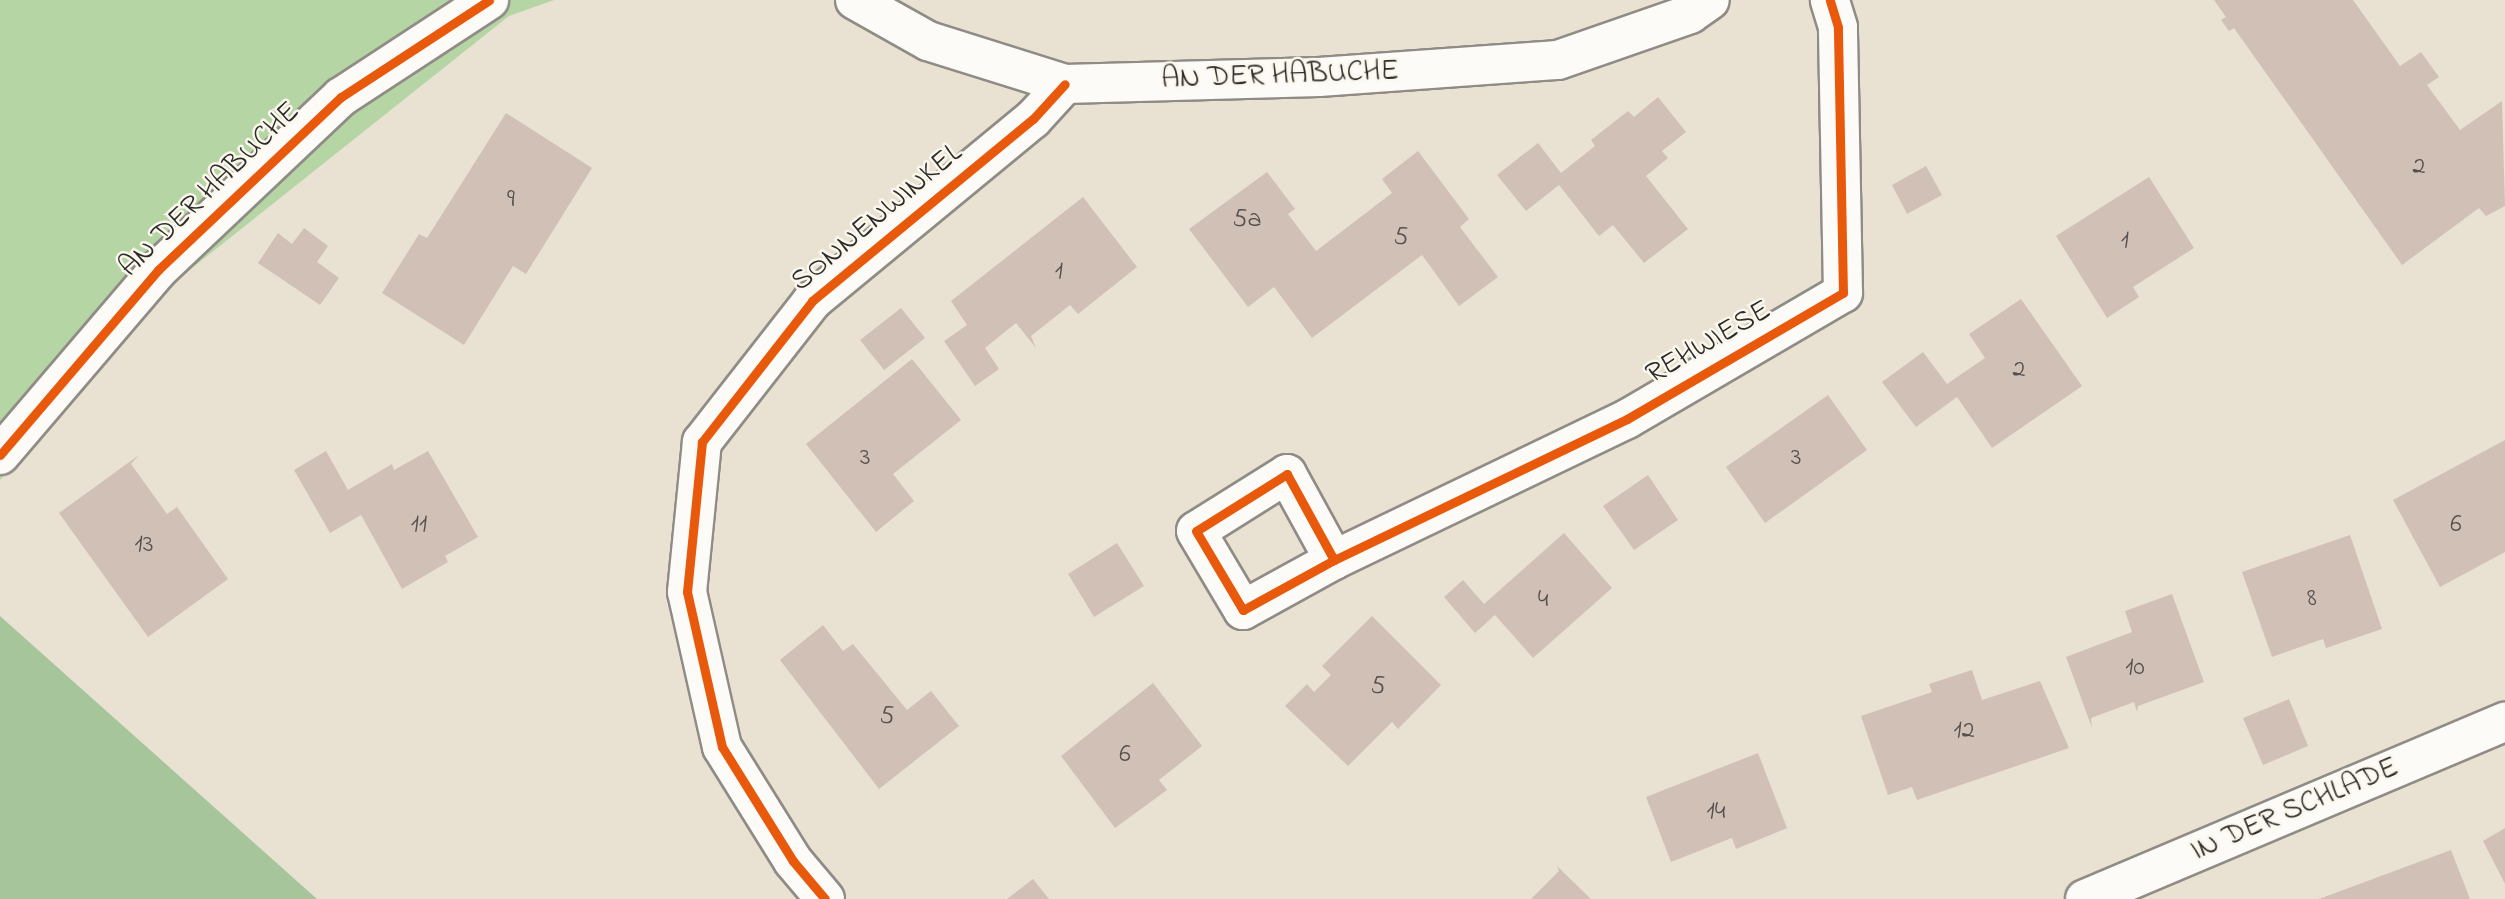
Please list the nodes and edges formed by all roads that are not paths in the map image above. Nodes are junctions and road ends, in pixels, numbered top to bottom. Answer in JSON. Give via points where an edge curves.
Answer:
{"nodes":[{"id":1,"x":489,"y":0,"type":"edge"},
{"id":2,"x":855,"y":0,"type":"edge"},
{"id":3,"x":1710,"y":0,"type":"edge"},
{"id":4,"x":1830,"y":0,"type":"edge"},
{"id":5,"x":1065,"y":84,"type":"junction"},
{"id":6,"x":0,"y":455,"type":"edge"},
{"id":7,"x":1334,"y":560,"type":"dead end"},
{"id":8,"x":2505,"y":722,"type":"edge"},
{"id":9,"x":825,"y":899,"type":"edge"},
{"id":10,"x":2085,"y":899,"type":"edge"}],
"edges":[{"from":1,"to":6,"type":"street","name":"AN DER HABUCHE","via":[[341,97],[158,270]]},
{"from":2,"to":5,"type":"street","name":"AN DER HABUCHE","via":[[928,41]]},
{"from":3,"to":5,"type":"street","name":"AN DER HABUCHE","via":[[1690,14],[1558,60],[1319,77]]},
{"from":4,"to":7,"type":"street","name":"REHWIESE","via":[[1838,27],[1843,293],[1627,419]]},
{"from":5,"to":9,"type":"street","name":"SONNENWINKEL","via":[[1033,119],[812,301],[702,442],[687,592],[722,747],[793,861]]},
{"from":8,"to":10,"type":"street","name":"IN DER SCHLADE"}]}
